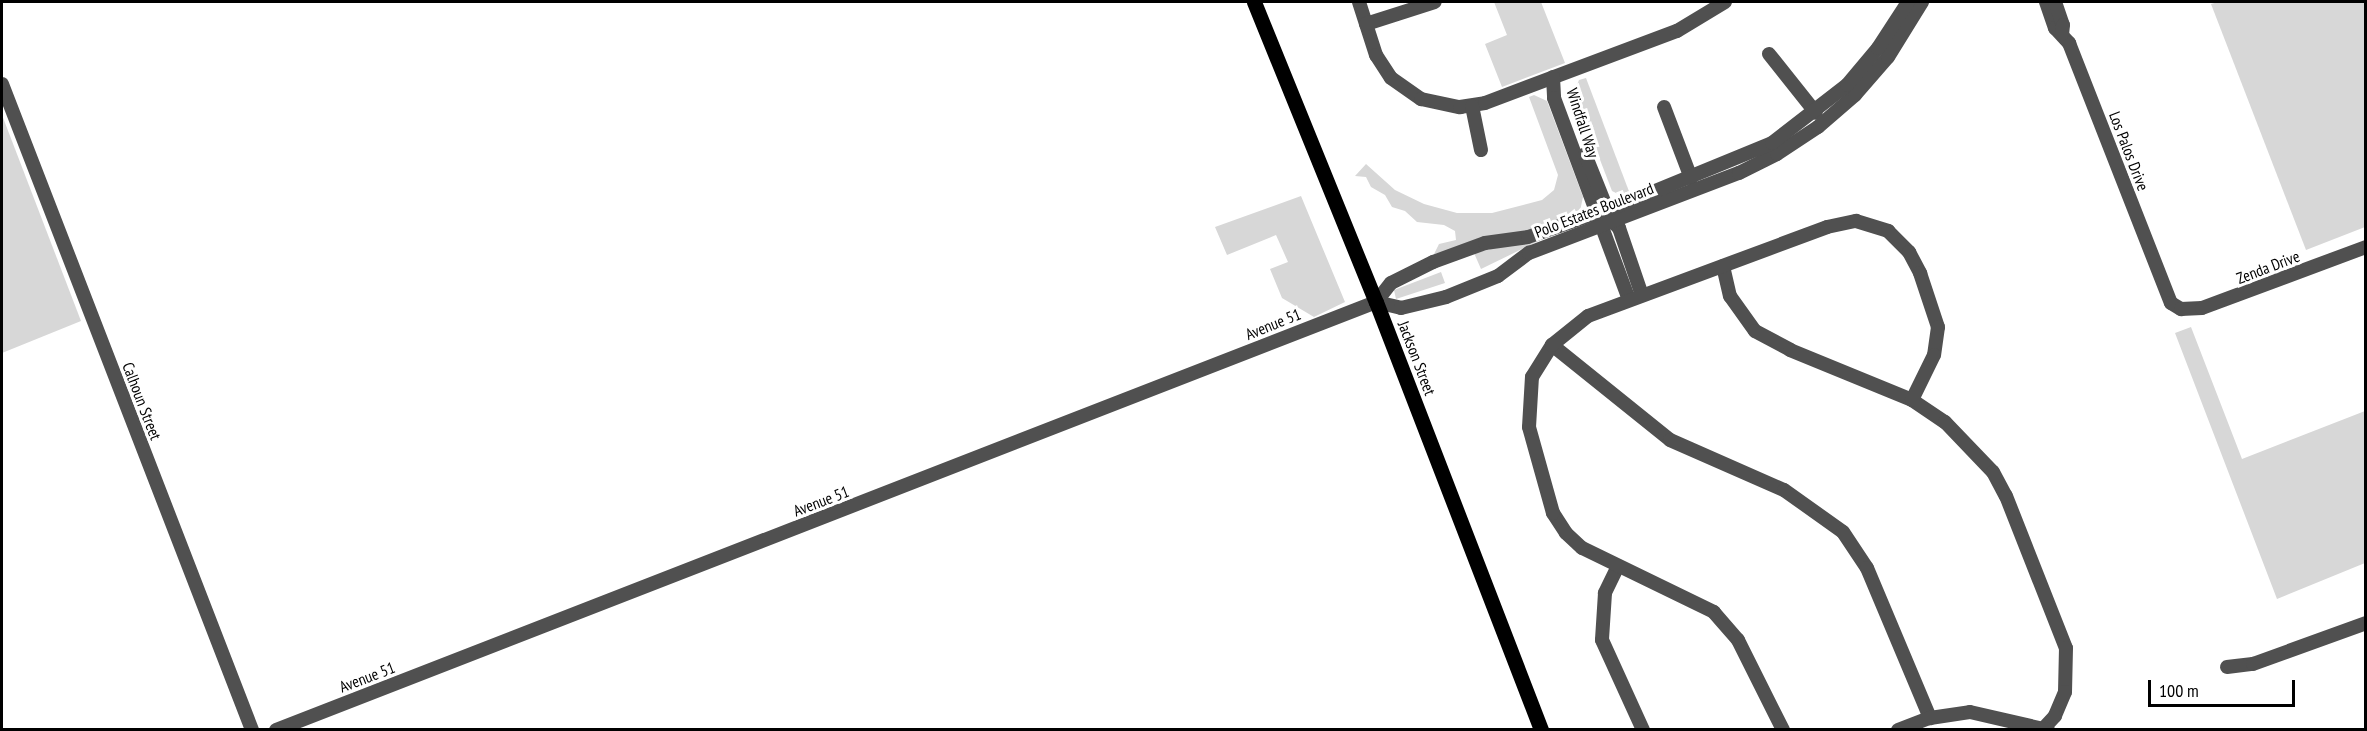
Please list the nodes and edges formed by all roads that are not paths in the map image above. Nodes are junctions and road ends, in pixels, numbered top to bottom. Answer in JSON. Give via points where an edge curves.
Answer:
{"nodes":[{"id":1,"x":1254,"y":2,"type":"edge"},
{"id":2,"x":1359,"y":2,"type":"edge"},
{"id":3,"x":1435,"y":2,"type":"edge"},
{"id":4,"x":1725,"y":2,"type":"edge"},
{"id":5,"x":1908,"y":2,"type":"edge"},
{"id":6,"x":1922,"y":2,"type":"edge"},
{"id":7,"x":2046,"y":2,"type":"edge"},
{"id":8,"x":2055,"y":2,"type":"edge"},
{"id":9,"x":1366,"y":24,"type":"junction"},
{"id":10,"x":2062,"y":34,"type":"junction"},
{"id":11,"x":1769,"y":54,"type":"dead end"},
{"id":12,"x":1553,"y":77,"type":"junction"},
{"id":13,"x":2,"y":84,"type":"edge"},
{"id":14,"x":1472,"y":106,"type":"junction"},
{"id":15,"x":1664,"y":107,"type":"dead end"},
{"id":16,"x":1816,"y":113,"type":"junction"},
{"id":17,"x":1481,"y":150,"type":"dead end"},
{"id":18,"x":1691,"y":178,"type":"junction"},
{"id":19,"x":1605,"y":217,"type":"junction"},
{"id":20,"x":2366,"y":247,"type":"edge"},
{"id":21,"x":1723,"y":266,"type":"junction"},
{"id":22,"x":1636,"y":298,"type":"junction"},
{"id":23,"x":1376,"y":302,"type":"junction"},
{"id":24,"x":2181,"y":309,"type":"joint"},
{"id":25,"x":1552,"y":345,"type":"junction"},
{"id":26,"x":1912,"y":400,"type":"junction"},
{"id":27,"x":1618,"y":566,"type":"junction"},
{"id":28,"x":2366,"y":623,"type":"edge"},
{"id":29,"x":2227,"y":667,"type":"dead end"},
{"id":30,"x":1930,"y":718,"type":"junction"},
{"id":31,"x":252,"y":729,"type":"edge"},
{"id":32,"x":276,"y":729,"type":"edge"},
{"id":33,"x":1541,"y":729,"type":"edge"},
{"id":34,"x":1643,"y":729,"type":"edge"},
{"id":35,"x":1783,"y":729,"type":"edge"},
{"id":36,"x":1898,"y":729,"type":"edge"},
{"id":37,"x":2046,"y":729,"type":"edge"}],
"edges":[{"from":1,"to":23,"type":"main road","name":"Jackson Street"},
{"from":2,"to":9,"type":"street"},
{"from":3,"to":9,"type":"street"},
{"from":4,"to":12,"type":"street","via":[[1677,31]]},
{"from":5,"to":16,"type":"street","name":"Polo Estates Boulevard","via":[[1864,66]]},
{"from":6,"to":19,"type":"street","name":"Polo Estates Boulevard","via":[[1888,57],[1818,127],[1739,173]]},
{"from":7,"to":10,"type":"street","via":[[2055,28]]},
{"from":8,"to":10,"type":"street","name":"Los Palos Drive","via":[[2064,25]]},
{"from":9,"to":14,"type":"street","via":[[1376,55],[1401,88],[1434,104]]},
{"from":10,"to":24,"type":"street","name":"Los Palos Drive","via":[[2069,43],[2166,294]]},
{"from":11,"to":16,"type":"street"},
{"from":12,"to":14,"type":"street"},
{"from":12,"to":19,"type":"street","name":"Windfall Way","via":[[1554,98]]},
{"from":13,"to":31,"type":"street","name":"Calhoun Street"},
{"from":14,"to":17,"type":"street"},
{"from":15,"to":18,"type":"street"},
{"from":16,"to":18,"type":"street","name":"Polo Estates Boulevard","via":[[1772,143]]},
{"from":18,"to":19,"type":"street","name":"Polo Estates Boulevard"},
{"from":19,"to":22,"type":"street","name":"Windfall Way"},
{"from":19,"to":23,"type":"street","name":"Polo Estates Boulevard","via":[[1528,237],[1485,243],[1432,262],[1391,283]]},
{"from":19,"to":23,"type":"street","name":"Polo Estates Boulevard","via":[[1529,252],[1498,276],[1446,297],[1401,308]]},
{"from":20,"to":24,"type":"street","name":"Zenda Drive","via":[[2213,304],[2191,311]]},
{"from":21,"to":22,"type":"street"},
{"from":21,"to":26,"type":"street","via":[[1730,296],[1755,331],[1790,350]]},
{"from":21,"to":26,"type":"street","via":[[1842,223],[1871,223],[1888,231],[1909,252],[1920,273],[1938,327],[1934,355]]},
{"from":22,"to":25,"type":"street","via":[[1579,322]]},
{"from":23,"to":32,"type":"street","name":"Avenue 51"},
{"from":23,"to":33,"type":"main road","name":"Jackson Street"},
{"from":25,"to":27,"type":"street","via":[[1532,377],[1527,403],[1537,466],[1553,513],[1566,533],[1582,548]]},
{"from":25,"to":30,"type":"street","via":[[1670,440],[1784,490],[1843,532],[1867,568]]},
{"from":26,"to":37,"type":"street","via":[[1945,422],[1977,453],[2010,506],[2066,648],[2065,692]]},
{"from":27,"to":34,"type":"street","via":[[1605,593],[1602,640]]},
{"from":27,"to":35,"type":"street","via":[[1714,612],[1738,640]]},
{"from":28,"to":29,"type":"street","via":[[2253,664]]},
{"from":30,"to":36,"type":"street"},
{"from":30,"to":37,"type":"street","via":[[1970,712]]}]}
